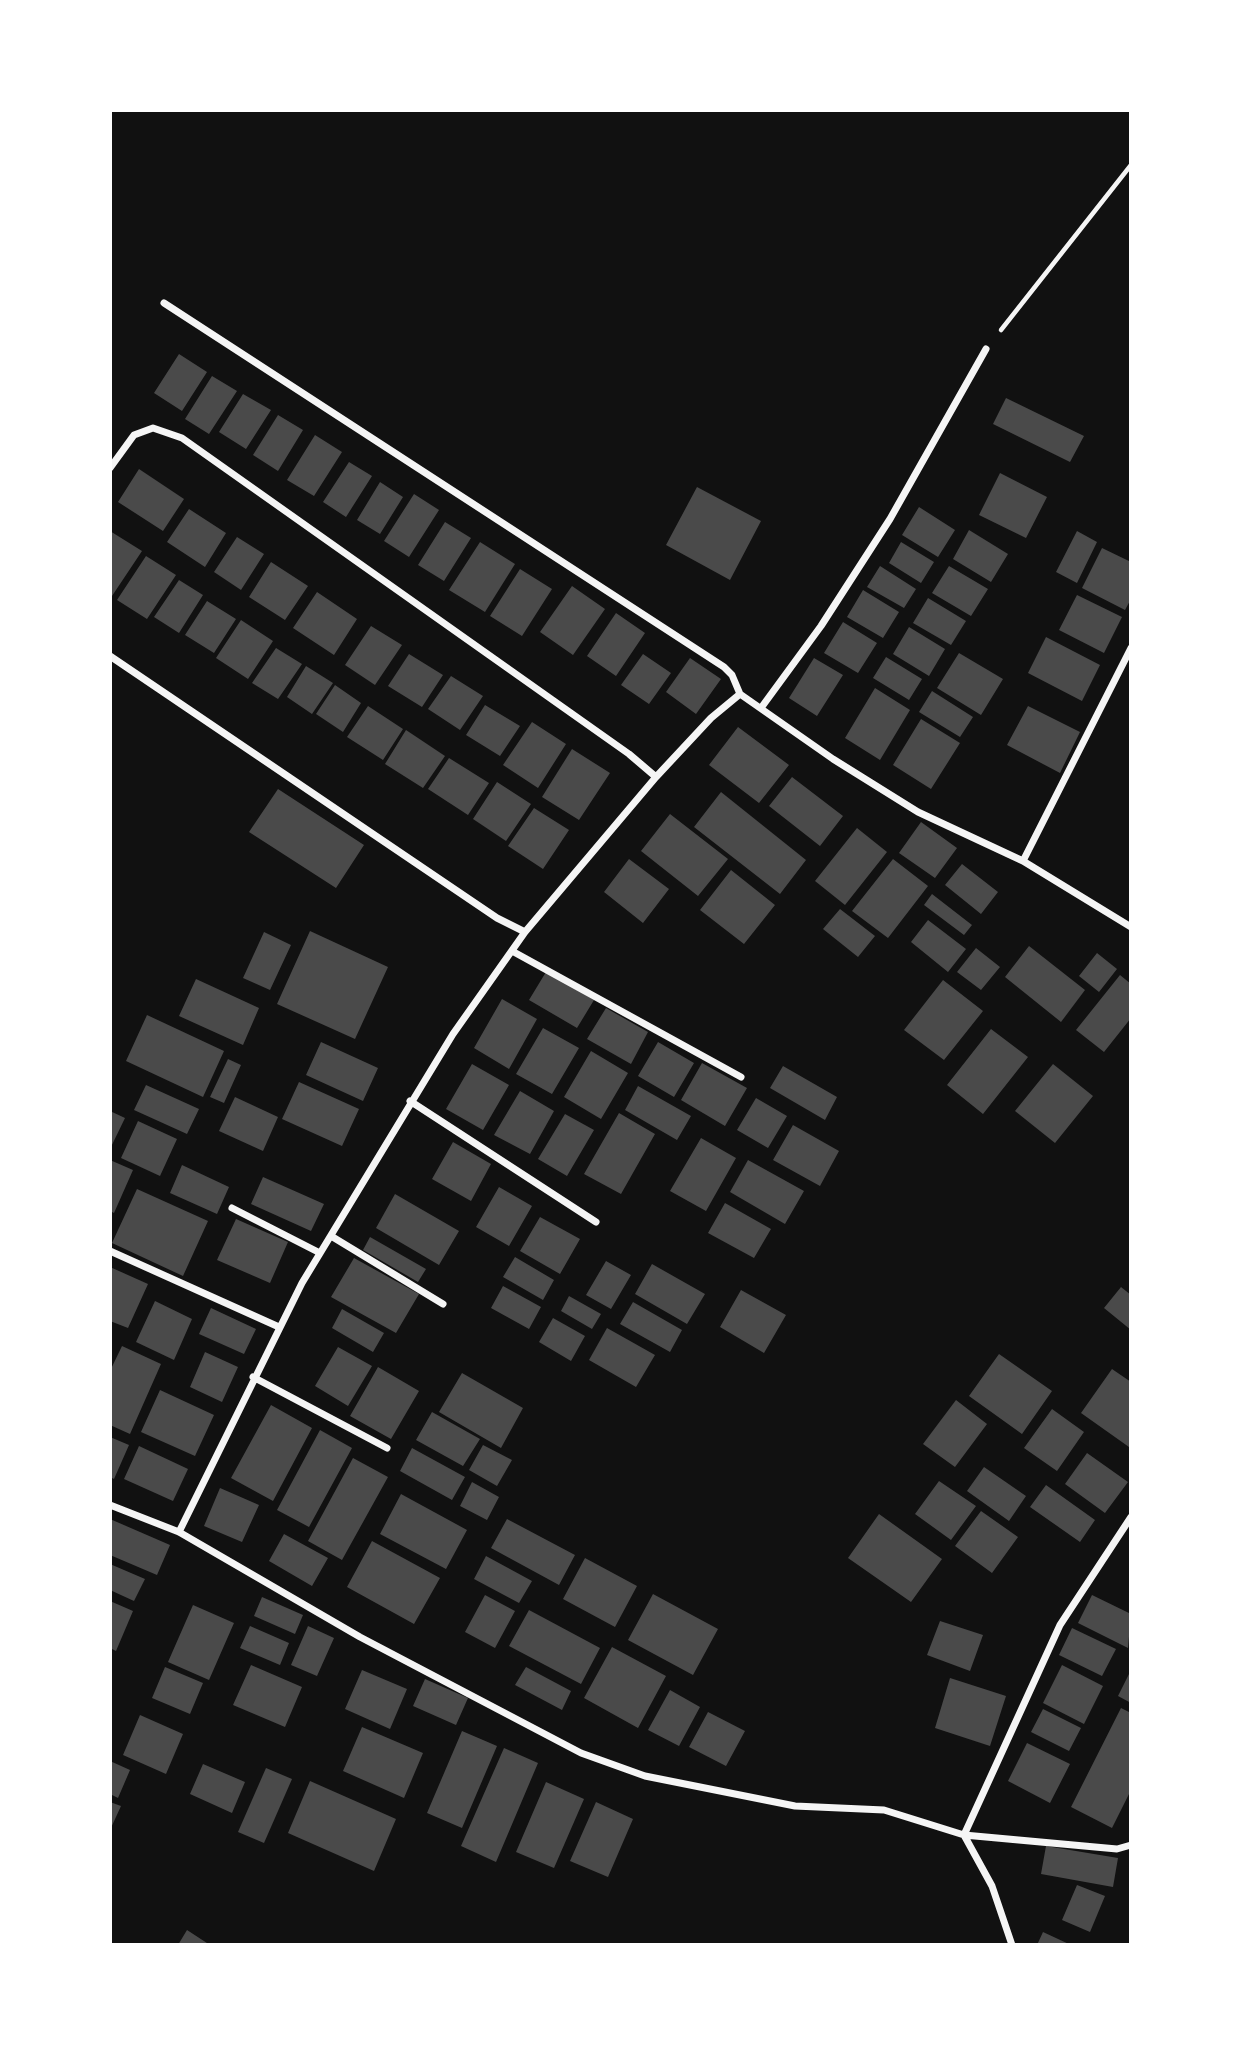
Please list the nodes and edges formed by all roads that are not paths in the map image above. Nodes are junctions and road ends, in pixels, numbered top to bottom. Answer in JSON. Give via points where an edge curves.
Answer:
{"nodes":[{"id":1,"x":164,"y":303,"type":"dead end"},
{"id":2,"x":986,"y":349,"type":"road end"},
{"id":3,"x":110,"y":467,"type":"edge"},
{"id":4,"x":1131,"y":648,"type":"edge"},
{"id":5,"x":110,"y":656,"type":"edge"},
{"id":6,"x":740,"y":694,"type":"junction"},
{"id":7,"x":761,"y":708,"type":"junction"},
{"id":8,"x":656,"y":777,"type":"junction"},
{"id":9,"x":1023,"y":861,"type":"junction"},
{"id":10,"x":1131,"y":928,"type":"edge"},
{"id":11,"x":525,"y":932,"type":"junction"},
{"id":12,"x":512,"y":951,"type":"junction"},
{"id":13,"x":741,"y":1077,"type":"dead end"},
{"id":14,"x":410,"y":1101,"type":"junction"},
{"id":15,"x":232,"y":1208,"type":"dead end"},
{"id":16,"x":596,"y":1222,"type":"dead end"},
{"id":17,"x":331,"y":1236,"type":"junction"},
{"id":18,"x":110,"y":1251,"type":"edge"},
{"id":19,"x":320,"y":1253,"type":"junction"},
{"id":20,"x":443,"y":1304,"type":"dead end"},
{"id":21,"x":279,"y":1328,"type":"junction"},
{"id":22,"x":253,"y":1377,"type":"junction"},
{"id":23,"x":387,"y":1448,"type":"dead end"},
{"id":24,"x":110,"y":1505,"type":"edge"},
{"id":25,"x":1131,"y":1517,"type":"edge"},
{"id":26,"x":179,"y":1532,"type":"junction"},
{"id":27,"x":964,"y":1835,"type":"junction"},
{"id":28,"x":1131,"y":1845,"type":"edge"},
{"id":29,"x":1012,"y":1945,"type":"edge"}],
"edges":[{"from":1,"to":6,"type":"street","via":[[724,667]]},
{"from":2,"to":7,"type":"street","via":[[890,519]]},
{"from":3,"to":8,"type":"street","via":[[134,435],[153,428],[182,438]]},
{"from":4,"to":9,"type":"street"},
{"from":5,"to":11,"type":"street","via":[[497,918]]},
{"from":6,"to":7,"type":"street"},
{"from":6,"to":8,"type":"street"},
{"from":7,"to":9,"type":"street","via":[[833,760],[918,812]]},
{"from":8,"to":11,"type":"street"},
{"from":9,"to":10,"type":"street"},
{"from":11,"to":12,"type":"street"},
{"from":12,"to":13,"type":"street"},
{"from":12,"to":14,"type":"street"},
{"from":14,"to":16,"type":"street"},
{"from":14,"to":17,"type":"street"},
{"from":15,"to":19,"type":"street"},
{"from":17,"to":19,"type":"street"},
{"from":17,"to":20,"type":"street"},
{"from":18,"to":21,"type":"street"},
{"from":19,"to":21,"type":"street"},
{"from":21,"to":22,"type":"street"},
{"from":22,"to":23,"type":"street"},
{"from":22,"to":26,"type":"street"},
{"from":24,"to":26,"type":"street"},
{"from":25,"to":27,"type":"street","via":[[1060,1625]]},
{"from":26,"to":27,"type":"street","via":[[360,1637],[581,1753],[701,1790],[794,1806],[884,1810]]},
{"from":27,"to":28,"type":"street","via":[[1117,1849]]},
{"from":27,"to":29,"type":"street","via":[[992,1886]]}]}
